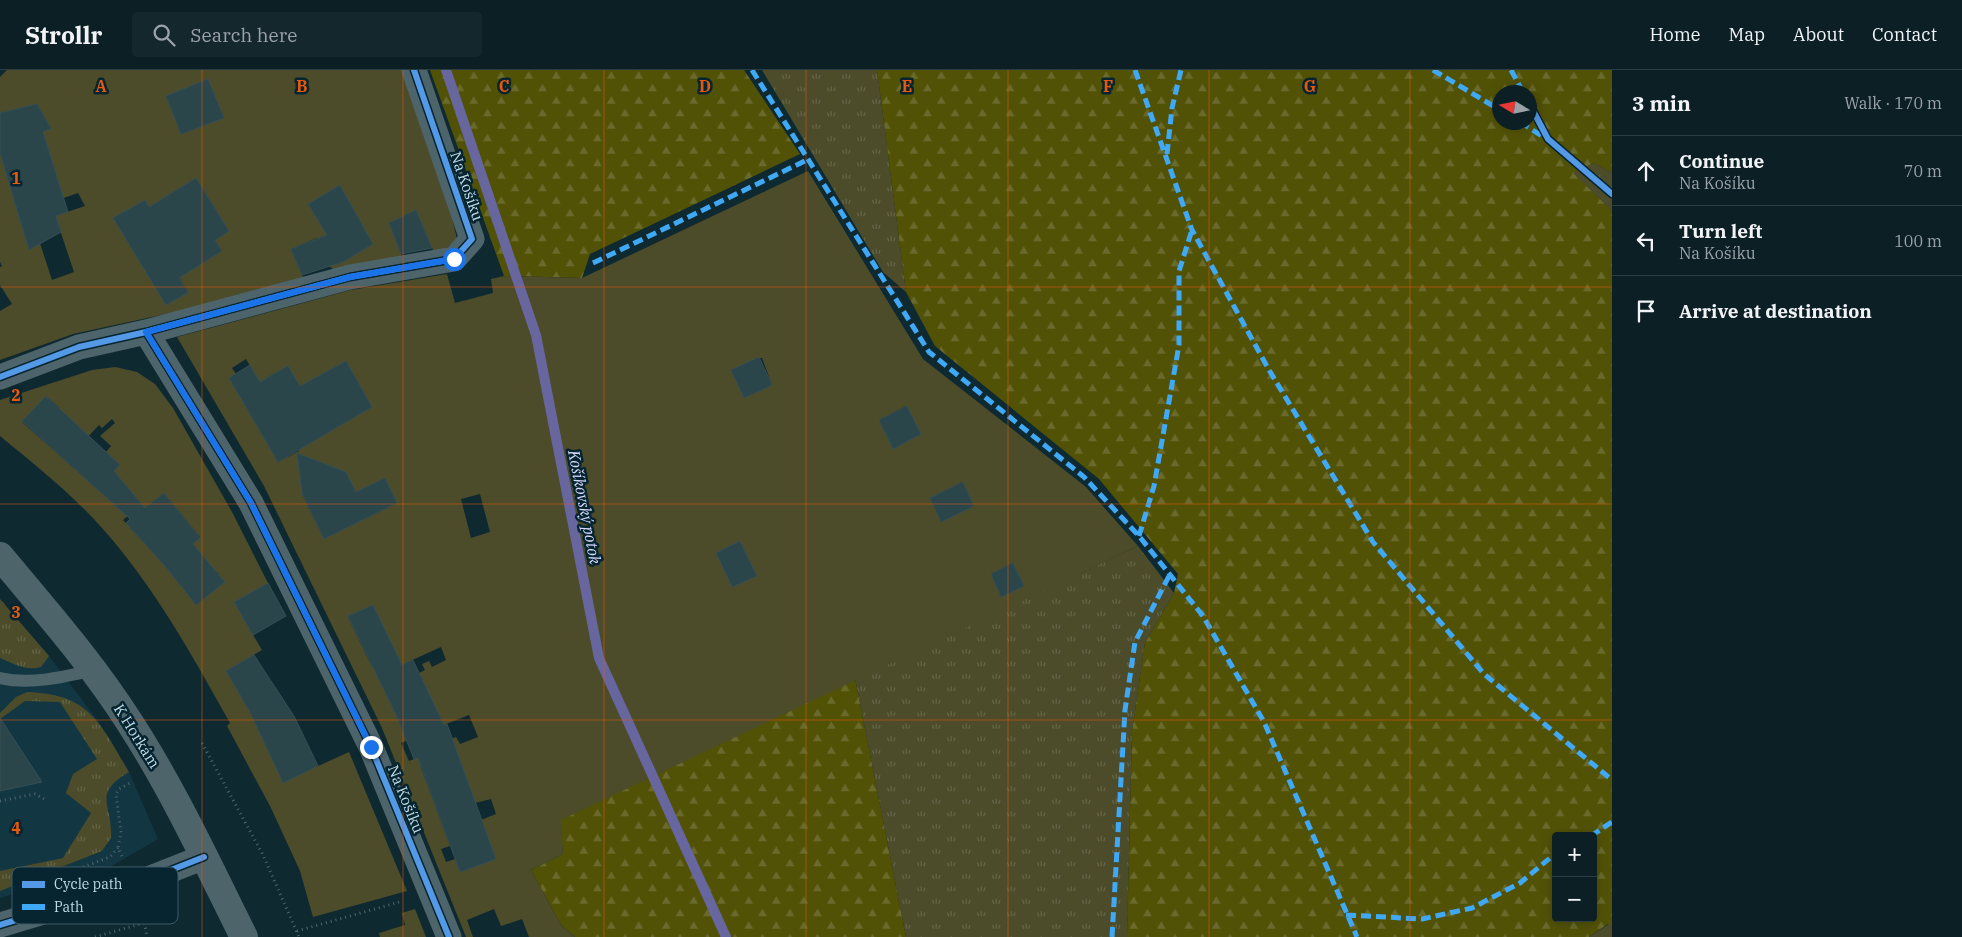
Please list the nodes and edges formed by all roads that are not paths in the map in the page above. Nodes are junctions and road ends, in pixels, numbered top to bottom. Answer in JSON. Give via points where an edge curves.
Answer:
{"nodes":[{"id":1,"x":414,"y":70,"type":"edge"},
{"id":2,"x":146,"y":332,"type":"junction"},
{"id":3,"x":0,"y":377,"type":"edge"},
{"id":4,"x":0,"y":556,"type":"edge"},
{"id":5,"x":94,"y":670,"type":"junction"},
{"id":6,"x":0,"y":678,"type":"edge"},
{"id":7,"x":204,"y":857,"type":"junction"},
{"id":8,"x":178,"y":867,"type":"edge"},
{"id":9,"x":12,"y":922,"type":"edge"},
{"id":10,"x":0,"y":926,"type":"edge"},
{"id":11,"x":244,"y":937,"type":"edge"},
{"id":12,"x":449,"y":937,"type":"edge"}],
"edges":[{"from":1,"to":2,"type":"street","name":"Na Košíku","via":[[472,239],[454,259],[350,277]]},
{"from":2,"to":3,"type":"street","name":"Na Košíku","via":[[79,347]]},
{"from":2,"to":12,"type":"street","name":"Na Košíku","via":[[251,503],[371,747]]},
{"from":4,"to":5,"type":"main road","name":"K Horkám"},
{"from":5,"to":6,"type":"lane","via":[[57,679]]},
{"from":5,"to":7,"type":"main road","name":"K Horkám","via":[[158,767]]},
{"from":7,"to":8,"type":"street"},
{"from":7,"to":11,"type":"main road","name":"K Horkám"},
{"from":9,"to":10,"type":"street"}]}
